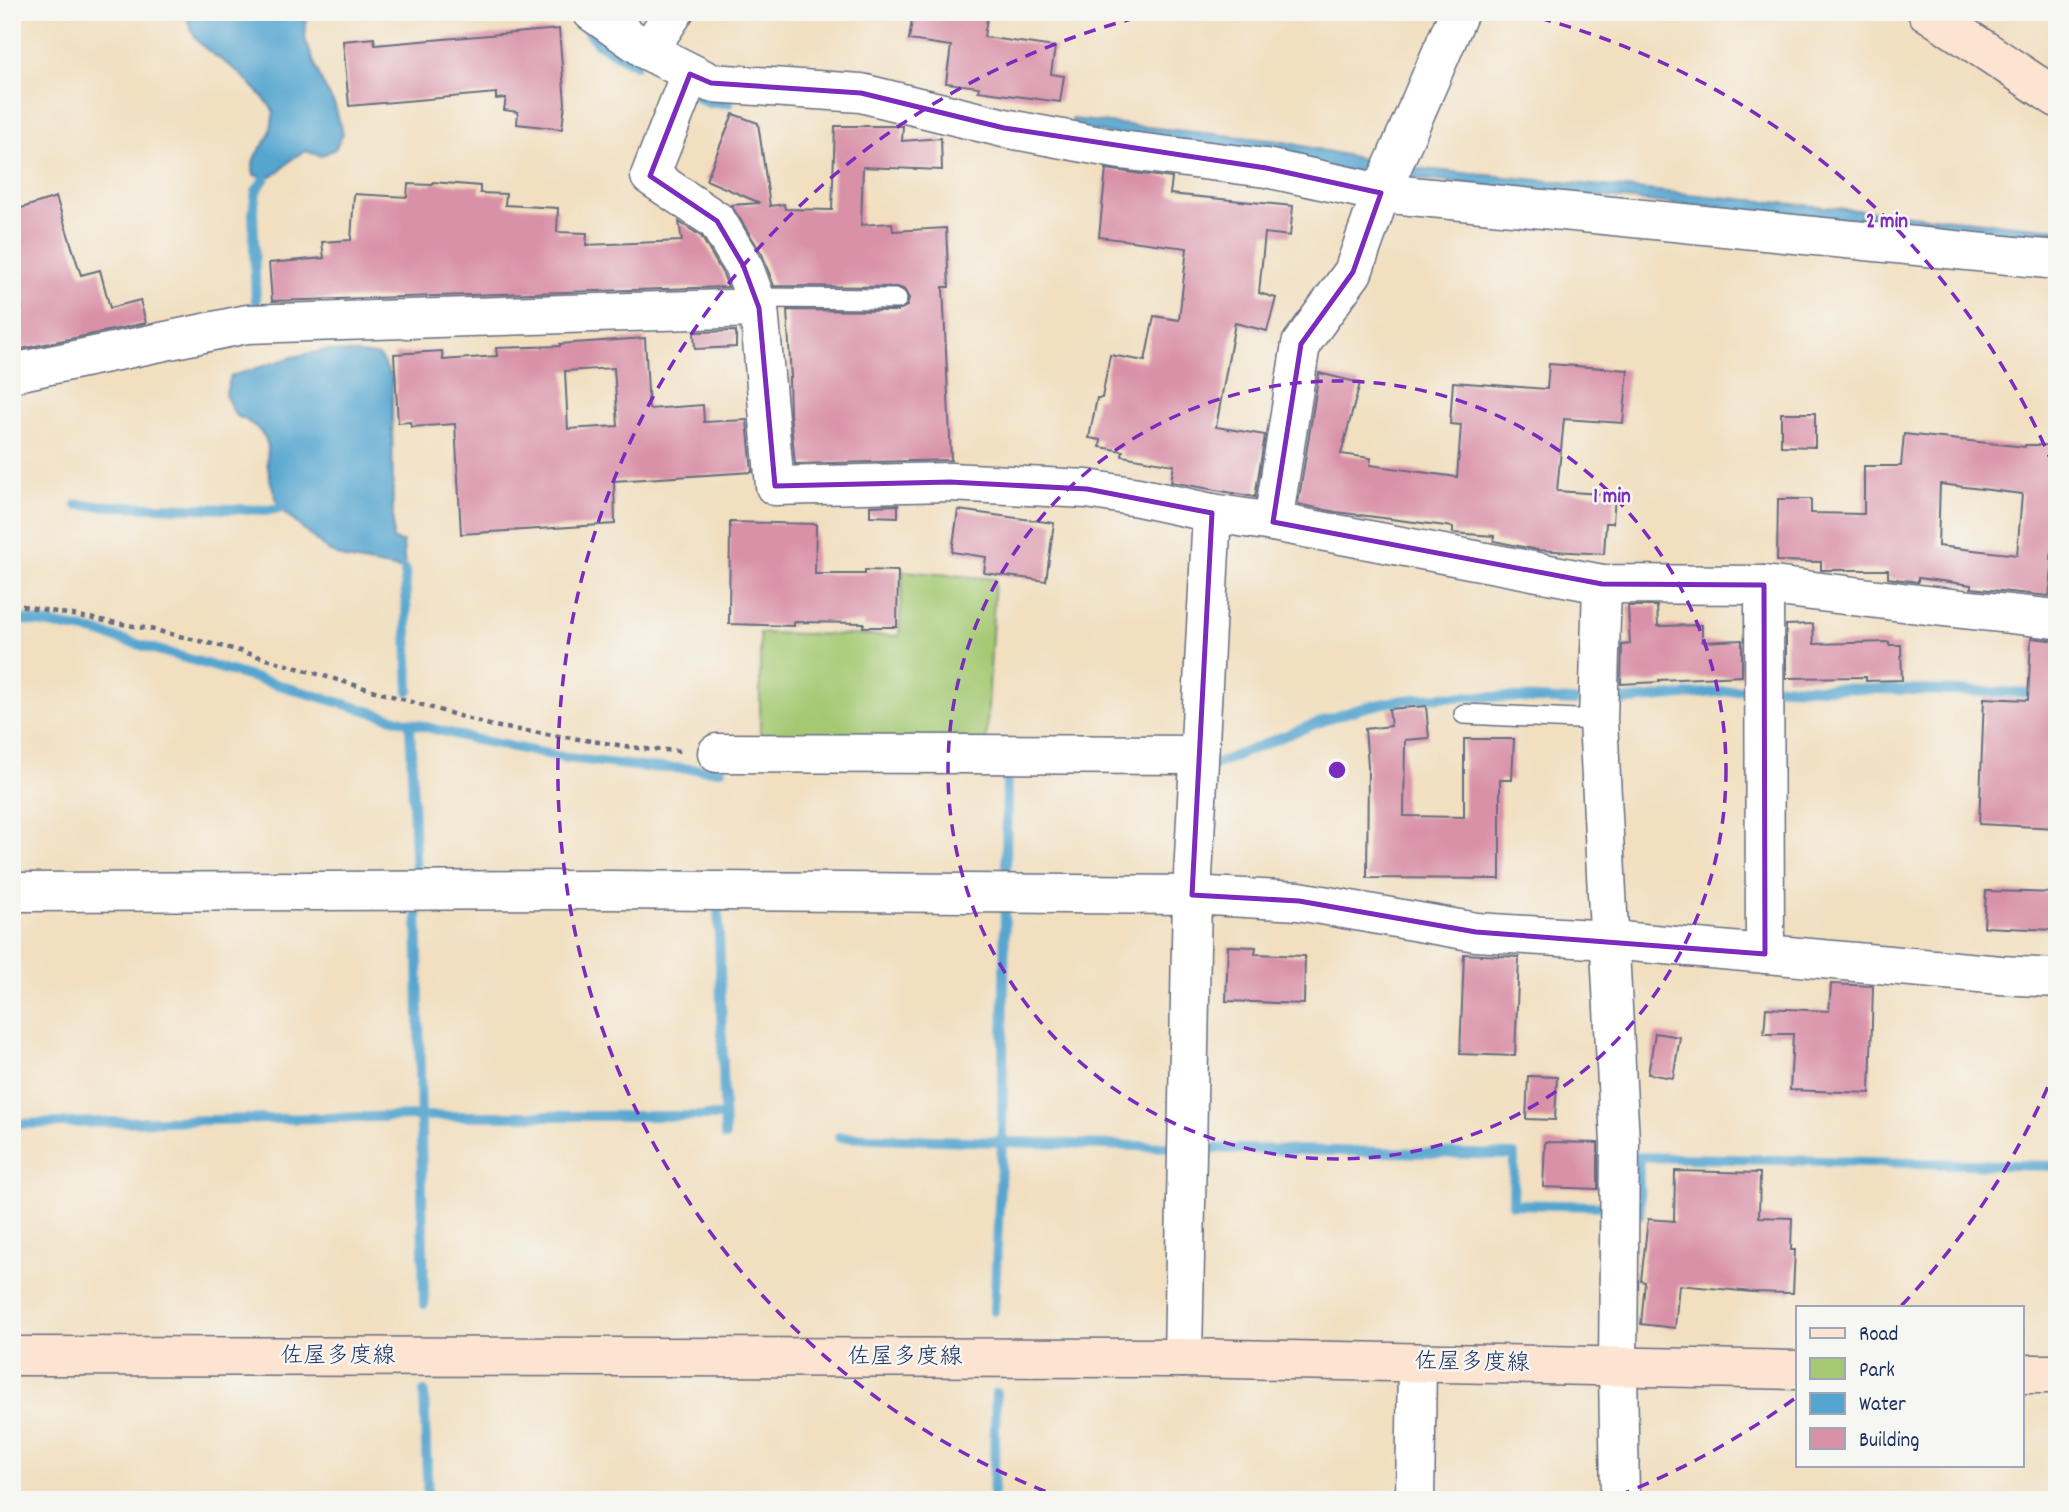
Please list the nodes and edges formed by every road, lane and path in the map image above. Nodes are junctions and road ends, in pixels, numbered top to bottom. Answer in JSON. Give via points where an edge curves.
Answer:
{"nodes":[{"id":1,"x":593,"y":12,"type":"edge"},
{"id":2,"x":674,"y":12,"type":"edge"},
{"id":3,"x":1459,"y":12,"type":"edge"},
{"id":4,"x":1927,"y":12,"type":"edge"},
{"id":5,"x":648,"y":51,"type":"junction"},
{"id":6,"x":690,"y":74,"type":"junction"},
{"id":7,"x":2057,"y":98,"type":"edge"},
{"id":8,"x":1387,"y":178,"type":"junction"},
{"id":9,"x":2057,"y":260,"type":"edge"},
{"id":10,"x":897,"y":299,"type":"dead end"},
{"id":11,"x":757,"y":303,"type":"junction"},
{"id":12,"x":12,"y":373,"type":"edge"},
{"id":13,"x":1212,"y":513,"type":"junction"},
{"id":14,"x":1273,"y":522,"type":"junction"},
{"id":15,"x":1602,"y":584,"type":"junction"},
{"id":16,"x":1765,"y":585,"type":"junction"},
{"id":17,"x":12,"y":604,"type":"edge"},
{"id":18,"x":2057,"y":619,"type":"edge"},
{"id":19,"x":1464,"y":713,"type":"dead end"},
{"id":20,"x":1598,"y":720,"type":"junction"},
{"id":21,"x":717,"y":753,"type":"joint"},
{"id":22,"x":1199,"y":755,"type":"junction"},
{"id":23,"x":12,"y":892,"type":"edge"},
{"id":24,"x":1192,"y":895,"type":"junction"},
{"id":25,"x":1609,"y":940,"type":"junction"},
{"id":26,"x":1765,"y":954,"type":"junction"},
{"id":27,"x":2057,"y":978,"type":"edge"},
{"id":28,"x":12,"y":1356,"type":"edge"},
{"id":29,"x":1183,"y":1358,"type":"junction"},
{"id":30,"x":1417,"y":1363,"type":"junction"},
{"id":31,"x":1618,"y":1367,"type":"junction"},
{"id":32,"x":1796,"y":1370,"type":"edge"},
{"id":33,"x":2024,"y":1374,"type":"edge"},
{"id":34,"x":2057,"y":1374,"type":"edge"},
{"id":35,"x":1415,"y":1500,"type":"edge"},
{"id":36,"x":1620,"y":1500,"type":"edge"}],
"edges":[{"from":1,"to":5,"type":"street"},
{"from":2,"to":5,"type":"street"},
{"from":3,"to":8,"type":"street"},
{"from":4,"to":7,"type":"main road"},
{"from":5,"to":6,"type":"street"},
{"from":6,"to":8,"type":"street","via":[[711,83],[861,93],[1004,128],[1121,150]]},
{"from":6,"to":11,"type":"street","via":[[650,176],[718,221],[743,265]]},
{"from":8,"to":9,"type":"street"},
{"from":8,"to":14,"type":"street","via":[[1353,272],[1301,344]]},
{"from":10,"to":11,"type":"lane"},
{"from":11,"to":12,"type":"street","via":[[247,324]]},
{"from":11,"to":13,"type":"street","via":[[775,486],[950,482],[1087,489]]},
{"from":13,"to":14,"type":"street"},
{"from":13,"to":22,"type":"street"},
{"from":14,"to":15,"type":"street"},
{"from":15,"to":16,"type":"street"},
{"from":15,"to":20,"type":"street"},
{"from":16,"to":18,"type":"street"},
{"from":16,"to":26,"type":"street"},
{"from":17,"to":21,"type":"path","via":[[233,649],[493,726],[645,749]]},
{"from":19,"to":20,"type":"lane"},
{"from":20,"to":25,"type":"street"},
{"from":21,"to":22,"type":"street"},
{"from":22,"to":24,"type":"street"},
{"from":23,"to":24,"type":"street","via":[[610,890]]},
{"from":24,"to":25,"type":"street","via":[[1299,901],[1476,932]]},
{"from":24,"to":29,"type":"street"},
{"from":25,"to":26,"type":"street"},
{"from":25,"to":31,"type":"street","via":[[1620,1142]]},
{"from":26,"to":27,"type":"street"},
{"from":28,"to":29,"type":"main road","name":"佐屋多度線"},
{"from":29,"to":30,"type":"main road","name":"佐屋多度線"},
{"from":30,"to":31,"type":"main road","name":"佐屋多度線"},
{"from":30,"to":35,"type":"street"},
{"from":31,"to":32,"type":"main road","name":"佐屋多度線"},
{"from":31,"to":36,"type":"street"},
{"from":33,"to":34,"type":"main road"}]}
